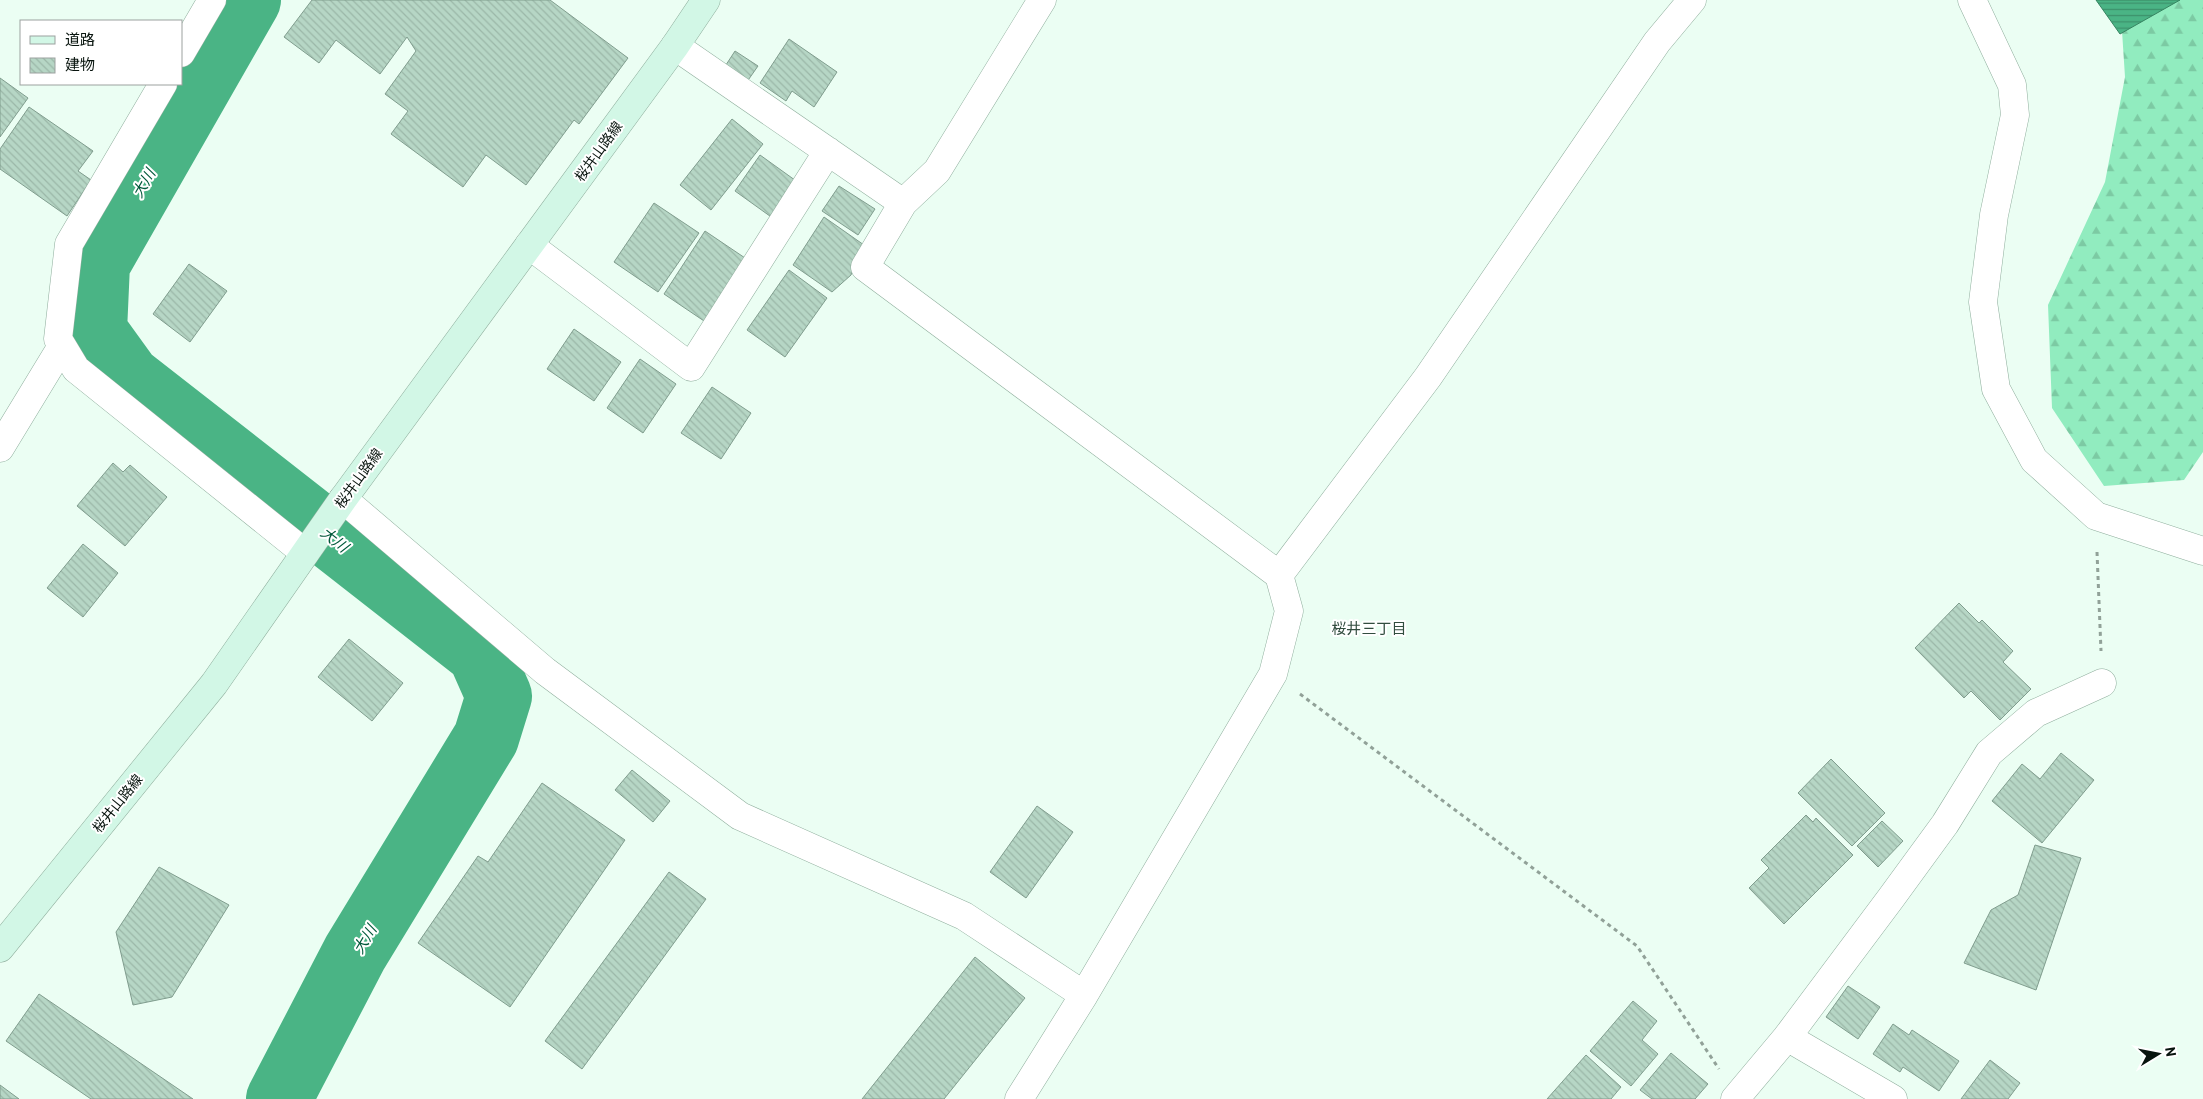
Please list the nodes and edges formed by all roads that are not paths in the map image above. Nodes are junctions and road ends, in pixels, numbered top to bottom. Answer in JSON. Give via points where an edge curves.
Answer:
{"nodes":[{"id":1,"x":212,"y":0,"type":"edge"},
{"id":2,"x":706,"y":0,"type":"edge"},
{"id":3,"x":1042,"y":0,"type":"edge"},
{"id":4,"x":1692,"y":0,"type":"edge"},
{"id":5,"x":1972,"y":0,"type":"edge"},
{"id":6,"x":675,"y":46,"type":"junction"},
{"id":7,"x":182,"y":51,"type":"edge"},
{"id":8,"x":162,"y":85,"type":"edge"},
{"id":9,"x":828,"y":151,"type":"junction"},
{"id":10,"x":903,"y":202,"type":"junction"},
{"id":11,"x":529,"y":246,"type":"junction"},
{"id":12,"x":62,"y":346,"type":"junction"},
{"id":13,"x":0,"y":448,"type":"edge"},
{"id":14,"x":342,"y":499,"type":"junction"},
{"id":15,"x":2203,"y":551,"type":"edge"},
{"id":16,"x":305,"y":553,"type":"junction"},
{"id":17,"x":1279,"y":575,"type":"junction"},
{"id":18,"x":2102,"y":682,"type":"road end"},
{"id":19,"x":0,"y":948,"type":"edge"},
{"id":20,"x":1084,"y":995,"type":"junction"},
{"id":21,"x":1787,"y":1037,"type":"junction"},
{"id":22,"x":1736,"y":1097,"type":"edge"},
{"id":23,"x":1019,"y":1099,"type":"edge"},
{"id":24,"x":1892,"y":1099,"type":"edge"}],
"edges":[{"from":1,"to":7,"type":"street"},
{"from":2,"to":6,"type":"main road","name":"桜井山路線"},
{"from":3,"to":10,"type":"street","via":[[937,171]]},
{"from":4,"to":17,"type":"street","via":[[1657,42],[1428,377]]},
{"from":5,"to":15,"type":"street","via":[[2012,85],[2015,115],[1994,215],[1983,302],[1996,389],[2034,460],[2096,516]]},
{"from":6,"to":9,"type":"street"},
{"from":6,"to":11,"type":"main road","name":"桜井山路線"},
{"from":8,"to":12,"type":"street","via":[[69,244],[58,339]]},
{"from":9,"to":10,"type":"street"},
{"from":9,"to":11,"type":"street","via":[[691,367]]},
{"from":10,"to":17,"type":"street","via":[[865,267]]},
{"from":11,"to":14,"type":"main road","name":"桜井山路線"},
{"from":12,"to":13,"type":"street"},
{"from":12,"to":16,"type":"street","via":[[76,370]]},
{"from":14,"to":16,"type":"main road","name":"桜井山路線"},
{"from":14,"to":20,"type":"street","via":[[545,671],[740,816],[964,916]]},
{"from":16,"to":19,"type":"main road","name":"桜井山路線","via":[[214,684]]},
{"from":17,"to":20,"type":"street","via":[[1289,611],[1273,674]]},
{"from":18,"to":21,"type":"street","via":[[2036,713],[1989,753],[1945,824]]},
{"from":20,"to":23,"type":"street"},
{"from":21,"to":22,"type":"street"},
{"from":21,"to":24,"type":"street"}]}
